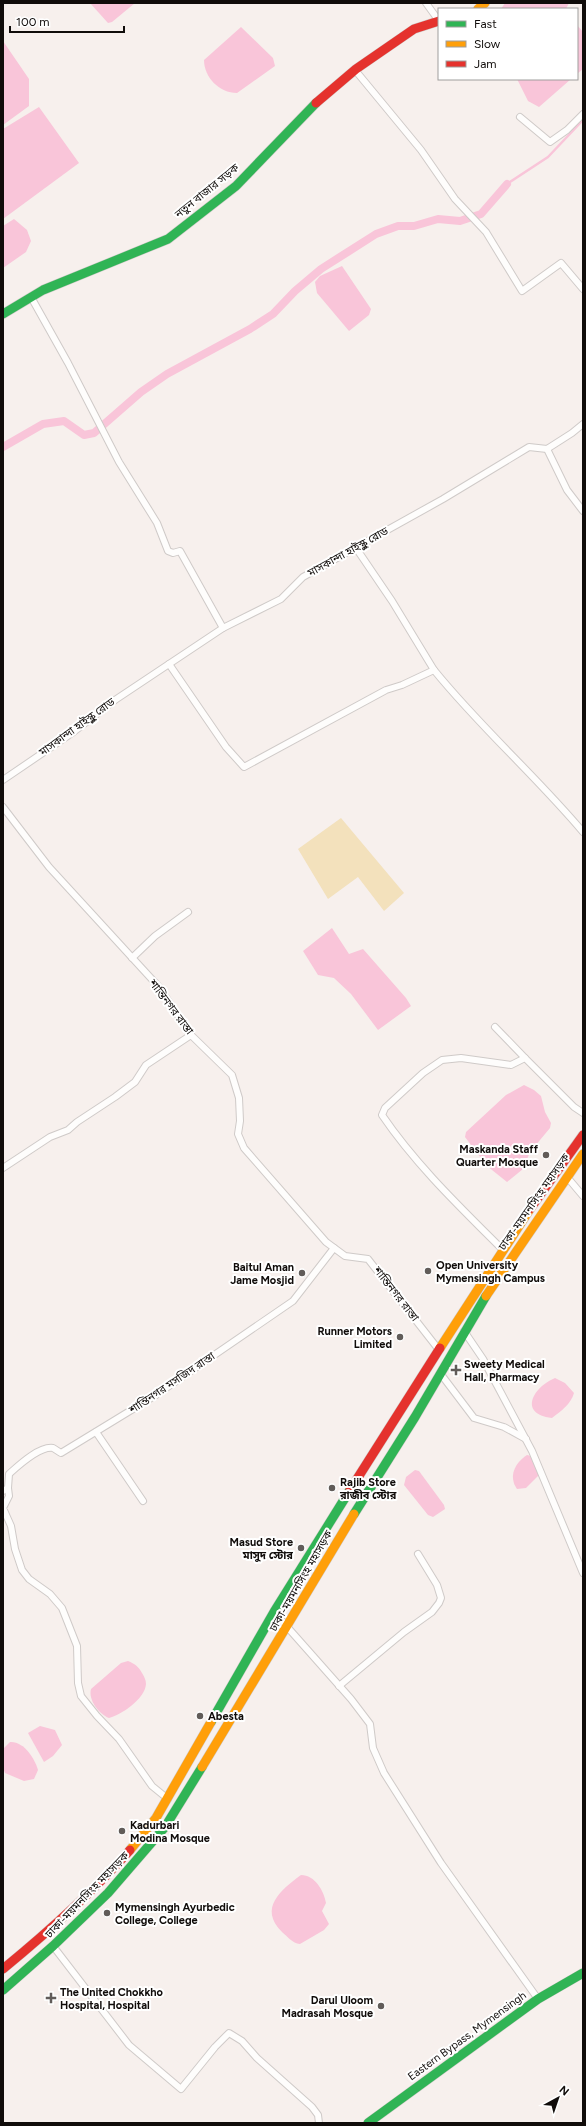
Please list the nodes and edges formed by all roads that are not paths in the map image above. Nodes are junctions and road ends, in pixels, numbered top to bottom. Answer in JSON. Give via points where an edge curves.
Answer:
{"nodes":[{"id":1,"x":426,"y":3,"type":"edge"},
{"id":2,"x":438,"y":20,"type":"edge"},
{"id":3,"x":438,"y":21,"type":"edge"},
{"id":4,"x":355,"y":70,"type":"junction"},
{"id":5,"x":583,"y":114,"type":"edge"},
{"id":6,"x":520,"y":117,"type":"dead end"},
{"id":7,"x":583,"y":289,"type":"edge"},
{"id":8,"x":30,"y":298,"type":"junction"},
{"id":9,"x":3,"y":314,"type":"edge"},
{"id":10,"x":583,"y":424,"type":"edge"},
{"id":11,"x":547,"y":449,"type":"junction"},
{"id":12,"x":583,"y":511,"type":"edge"},
{"id":13,"x":356,"y":548,"type":"junction"},
{"id":14,"x":222,"y":628,"type":"junction"},
{"id":15,"x":169,"y":664,"type":"junction"},
{"id":16,"x":434,"y":670,"type":"junction"},
{"id":17,"x":3,"y":780,"type":"edge"},
{"id":18,"x":3,"y":807,"type":"edge"},
{"id":19,"x":583,"y":832,"type":"edge"},
{"id":20,"x":188,"y":912,"type":"dead end"},
{"id":21,"x":132,"y":958,"type":"junction"},
{"id":22,"x":495,"y":1027,"type":"dead end"},
{"id":23,"x":191,"y":1035,"type":"junction"},
{"id":24,"x":525,"y":1058,"type":"junction"},
{"id":25,"x":583,"y":1114,"type":"edge"},
{"id":26,"x":583,"y":1135,"type":"edge"},
{"id":27,"x":583,"y":1154,"type":"edge"},
{"id":28,"x":3,"y":1168,"type":"edge"},
{"id":29,"x":567,"y":1177,"type":"junction"},
{"id":30,"x":583,"y":1196,"type":"edge"},
{"id":31,"x":334,"y":1248,"type":"junction"},
{"id":32,"x":503,"y":1250,"type":"junction"},
{"id":33,"x":464,"y":1331,"type":"junction"},
{"id":34,"x":439,"y":1350,"type":"junction"},
{"id":35,"x":440,"y":1373,"type":"junction"},
{"id":36,"x":96,"y":1432,"type":"junction"},
{"id":37,"x":526,"y":1439,"type":"junction"},
{"id":38,"x":5,"y":1490,"type":"edge"},
{"id":39,"x":143,"y":1501,"type":"dead end"},
{"id":40,"x":418,"y":1554,"type":"dead end"},
{"id":41,"x":583,"y":1573,"type":"edge"},
{"id":42,"x":274,"y":1612,"type":"junction"},
{"id":43,"x":288,"y":1627,"type":"junction"},
{"id":44,"x":339,"y":1686,"type":"junction"},
{"id":45,"x":168,"y":1799,"type":"junction"},
{"id":46,"x":54,"y":1946,"type":"junction"},
{"id":47,"x":3,"y":1969,"type":"edge"},
{"id":48,"x":583,"y":1972,"type":"edge"},
{"id":49,"x":3,"y":1990,"type":"edge"},
{"id":50,"x":538,"y":1999,"type":"junction"},
{"id":51,"x":319,"y":2123,"type":"edge"},
{"id":52,"x":368,"y":2123,"type":"edge"}],
"edges":[{"from":1,"to":2,"type":"street"},
{"from":3,"to":4,"type":"main road","name":"নতুন বাজার সড়ক","via":[[414,29]]},
{"from":4,"to":7,"type":"street","via":[[421,150],[455,199],[486,232],[522,291],[561,263]]},
{"from":4,"to":8,"type":"main road","name":"নতুন বাজার সড়ক","via":[[313,106],[236,186],[168,239],[106,263]]},
{"from":5,"to":6,"type":"street","via":[[550,142]]},
{"from":8,"to":9,"type":"main road","name":"নতুন বাজার সড়ক"},
{"from":8,"to":14,"type":"street","via":[[112,450],[157,523],[168,551],[180,551]]},
{"from":10,"to":11,"type":"street"},
{"from":11,"to":12,"type":"street","via":[[567,490]]},
{"from":11,"to":13,"type":"street","name":"মাসকান্দা হাইস্কুল রোড","via":[[529,447]]},
{"from":13,"to":14,"type":"street","name":"মাসকান্দা হাইস্কুল রোড","via":[[303,577],[281,599]]},
{"from":13,"to":16,"type":"street"},
{"from":14,"to":15,"type":"street","name":"মাসকান্দা হাইস্কুল রোড"},
{"from":15,"to":16,"type":"street","via":[[226,747],[244,767],[386,690]]},
{"from":15,"to":17,"type":"street","name":"মাসকান্দা হাইস্কুল রোড"},
{"from":16,"to":19,"type":"street","via":[[459,701],[503,744]]},
{"from":18,"to":21,"type":"street","name":"শান্তিনগর রাস্তা","via":[[49,866]]},
{"from":20,"to":21,"type":"street","via":[[155,936]]},
{"from":21,"to":23,"type":"street","name":"শান্তিনগর রাস্তা","via":[[159,987]]},
{"from":22,"to":24,"type":"street"},
{"from":23,"to":28,"type":"street","via":[[146,1065],[135,1082],[115,1097],[68,1130],[50,1137]]},
{"from":23,"to":31,"type":"street","name":"শান্তিনগর রাস্তা","via":[[232,1075],[239,1098],[238,1134],[244,1148]]},
{"from":24,"to":25,"type":"street"},
{"from":24,"to":32,"type":"street","via":[[511,1065],[461,1058],[442,1060],[403,1091],[385,1108],[382,1115],[446,1193]]},
{"from":26,"to":32,"type":"main road","name":"ঢাকা-ময়মনসিংহ মহাসড়ক"},
{"from":27,"to":29,"type":"main road","name":"ঢাকা-ময়মনসিংহ মহাসড়ক"},
{"from":29,"to":30,"type":"street"},
{"from":29,"to":33,"type":"main road","name":"ঢাকা-ময়মনসিংহ মহাসড়ক","via":[[494,1282]]},
{"from":31,"to":34,"type":"street","name":"শান্তিনগর রাস্তা","via":[[345,1256],[368,1259]]},
{"from":31,"to":36,"type":"street","name":"শান্তিনগর মসজিদ রাস্তা","via":[[293,1301],[156,1395]]},
{"from":32,"to":34,"type":"main road","name":"ঢাকা-ময়মনসিংহ মহাসড়ক"},
{"from":33,"to":35,"type":"main road","name":"ঢাকা-ময়মনসিংহ মহাসড়ক"},
{"from":33,"to":37,"type":"street","via":[[483,1358]]},
{"from":34,"to":42,"type":"main road","name":"ঢাকা-ময়মনসিংহ মহাসড়ক"},
{"from":35,"to":37,"type":"street","via":[[474,1418],[504,1427]]},
{"from":35,"to":43,"type":"main road","name":"ঢাকা-ময়মনসিংহ মহাসড়ক"},
{"from":36,"to":38,"type":"street","name":"শান্তিনগর মসজিদ রাস্তা","via":[[61,1453],[53,1448],[44,1449],[30,1457],[9,1474]]},
{"from":36,"to":39,"type":"street"},
{"from":37,"to":41,"type":"street","via":[[552,1495]]},
{"from":38,"to":45,"type":"street","via":[[9,1496],[3,1508],[14,1537],[22,1570],[62,1608],[77,1646],[81,1696],[119,1739],[152,1786]]},
{"from":40,"to":44,"type":"street","via":[[437,1585],[441,1598],[439,1604]]},
{"from":42,"to":43,"type":"street"},
{"from":42,"to":45,"type":"main road","name":"ঢাকা-ময়মনসিংহ মহাসড়ক"},
{"from":43,"to":44,"type":"street"},
{"from":43,"to":46,"type":"main road","name":"ঢাকা-ময়মনসিংহ মহাসড়ক","via":[[165,1827],[108,1893]]},
{"from":44,"to":50,"type":"street","via":[[370,1724],[373,1748],[384,1773],[442,1863]]},
{"from":45,"to":47,"type":"main road","name":"ঢাকা-ময়মনসিংহ মহাসড়ক","via":[[129,1851],[93,1889],[46,1934]]},
{"from":46,"to":49,"type":"main road","name":"ঢাকা-ময়মনসিংহ মহাসড়ক"},
{"from":46,"to":51,"type":"street","via":[[129,2045],[181,2089],[229,2033],[242,2041],[257,2058],[312,2107],[318,2115]]},
{"from":48,"to":50,"type":"main road","name":"Eastern Bypass, Mymensingh"},
{"from":50,"to":52,"type":"main road","name":"Eastern Bypass, Mymensingh"}]}
